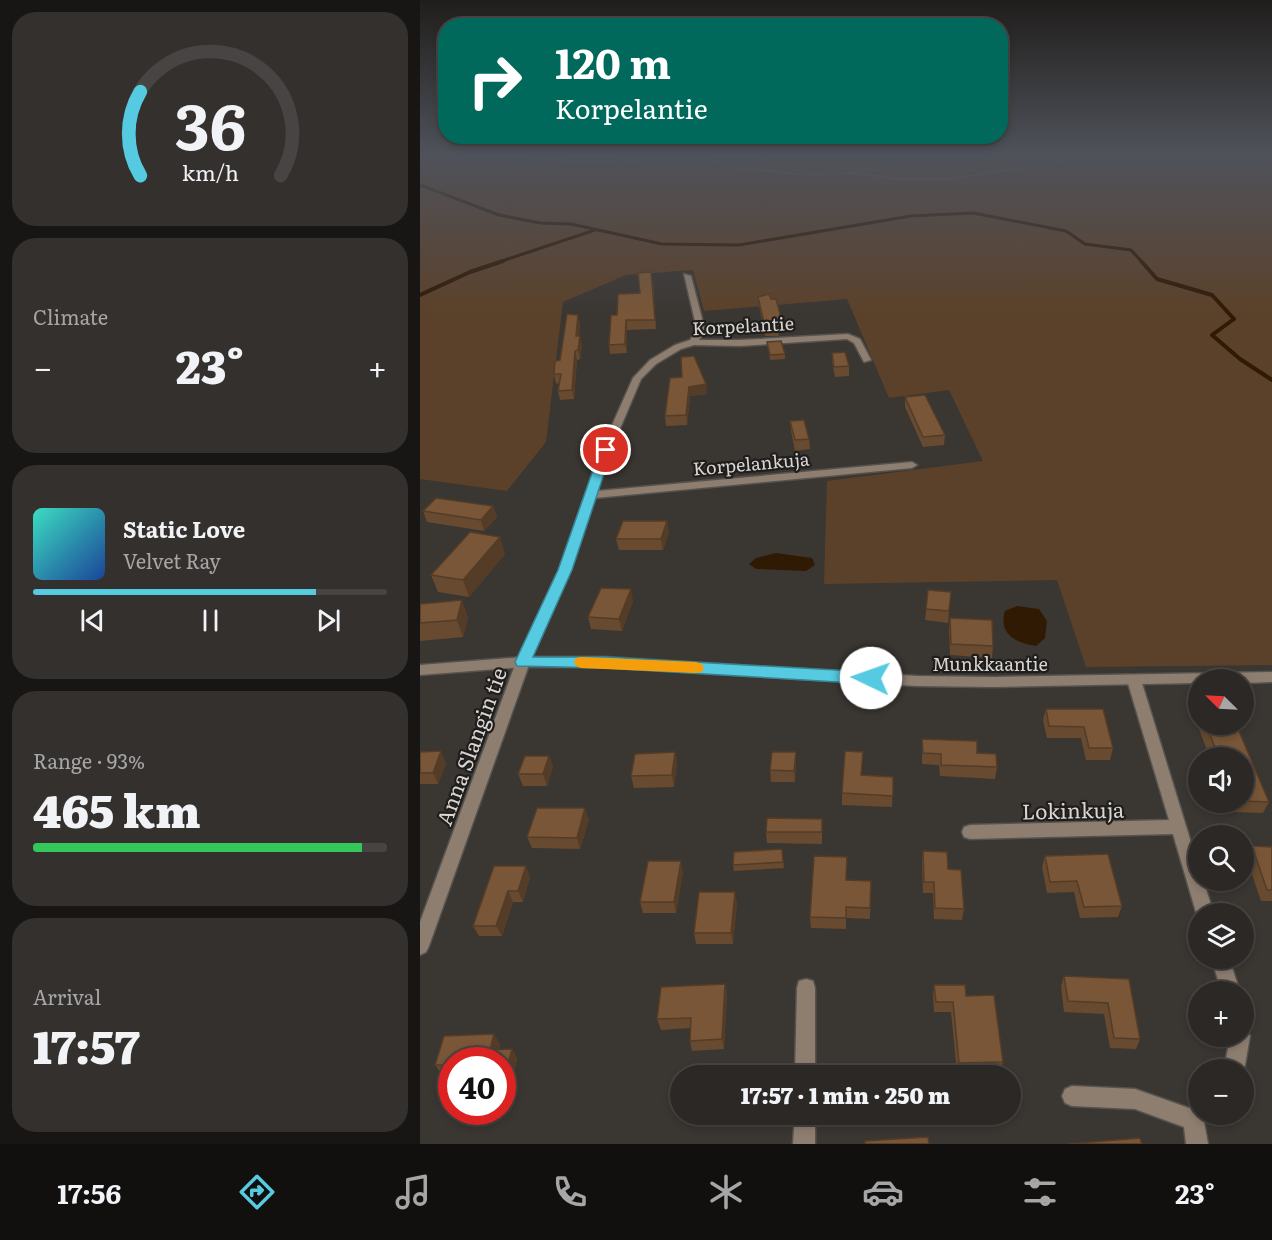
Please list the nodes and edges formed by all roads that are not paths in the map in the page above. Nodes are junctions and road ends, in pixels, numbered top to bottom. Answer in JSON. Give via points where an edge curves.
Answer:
{"nodes":[{"id":1,"x":687,"y":276,"type":"dead end"},
{"id":2,"x":693,"y":342,"type":"junction"},
{"id":3,"x":867,"y":360,"type":"dead end"},
{"id":4,"x":912,"y":465,"type":"dead end"},
{"id":5,"x":592,"y":495,"type":"junction"},
{"id":6,"x":523,"y":662,"type":"junction"},
{"id":7,"x":420,"y":670,"type":"edge"},
{"id":8,"x":1272,"y":677,"type":"edge"},
{"id":9,"x":1134,"y":680,"type":"junction"},
{"id":10,"x":1177,"y":827,"type":"junction"},
{"id":11,"x":970,"y":832,"type":"dead end"},
{"id":12,"x":1202,"y":903,"type":"edge"},
{"id":13,"x":420,"y":946,"type":"edge"},
{"id":14,"x":806,"y":988,"type":"dead end"},
{"id":15,"x":805,"y":1065,"type":"edge"},
{"id":16,"x":1072,"y":1096,"type":"dead end"},
{"id":17,"x":1188,"y":1114,"type":"edge"},
{"id":18,"x":805,"y":1125,"type":"edge"},
{"id":19,"x":1196,"y":1125,"type":"edge"},
{"id":20,"x":804,"y":1144,"type":"edge"},
{"id":21,"x":1197,"y":1144,"type":"edge"}],
"edges":[{"from":1,"to":2,"type":"street","via":[[701,330]]},
{"from":2,"to":3,"type":"street","name":"Korpelantie","via":[[848,336],[857,341]]},
{"from":2,"to":5,"type":"street","name":"Korpelantie","via":[[661,357],[637,378],[606,450]]},
{"from":4,"to":5,"type":"street","name":"Korpelankuja"},
{"from":5,"to":6,"type":"street","name":"Korpelantie","via":[[565,570]]},
{"from":6,"to":7,"type":"street","name":"Munkkaantie"},
{"from":6,"to":9,"type":"street","name":"Munkkaantie","via":[[605,662],[917,681]]},
{"from":6,"to":13,"type":"street","name":"Anna Slangin tie"},
{"from":8,"to":9,"type":"street","name":"Munkkaantie"},
{"from":9,"to":10,"type":"street"},
{"from":10,"to":11,"type":"street","name":"Lokinkuja"},
{"from":10,"to":12,"type":"street"},
{"from":14,"to":15,"type":"street"},
{"from":16,"to":17,"type":"street","via":[[1135,1099]]},
{"from":18,"to":20,"type":"street"},
{"from":19,"to":21,"type":"street"}]}
